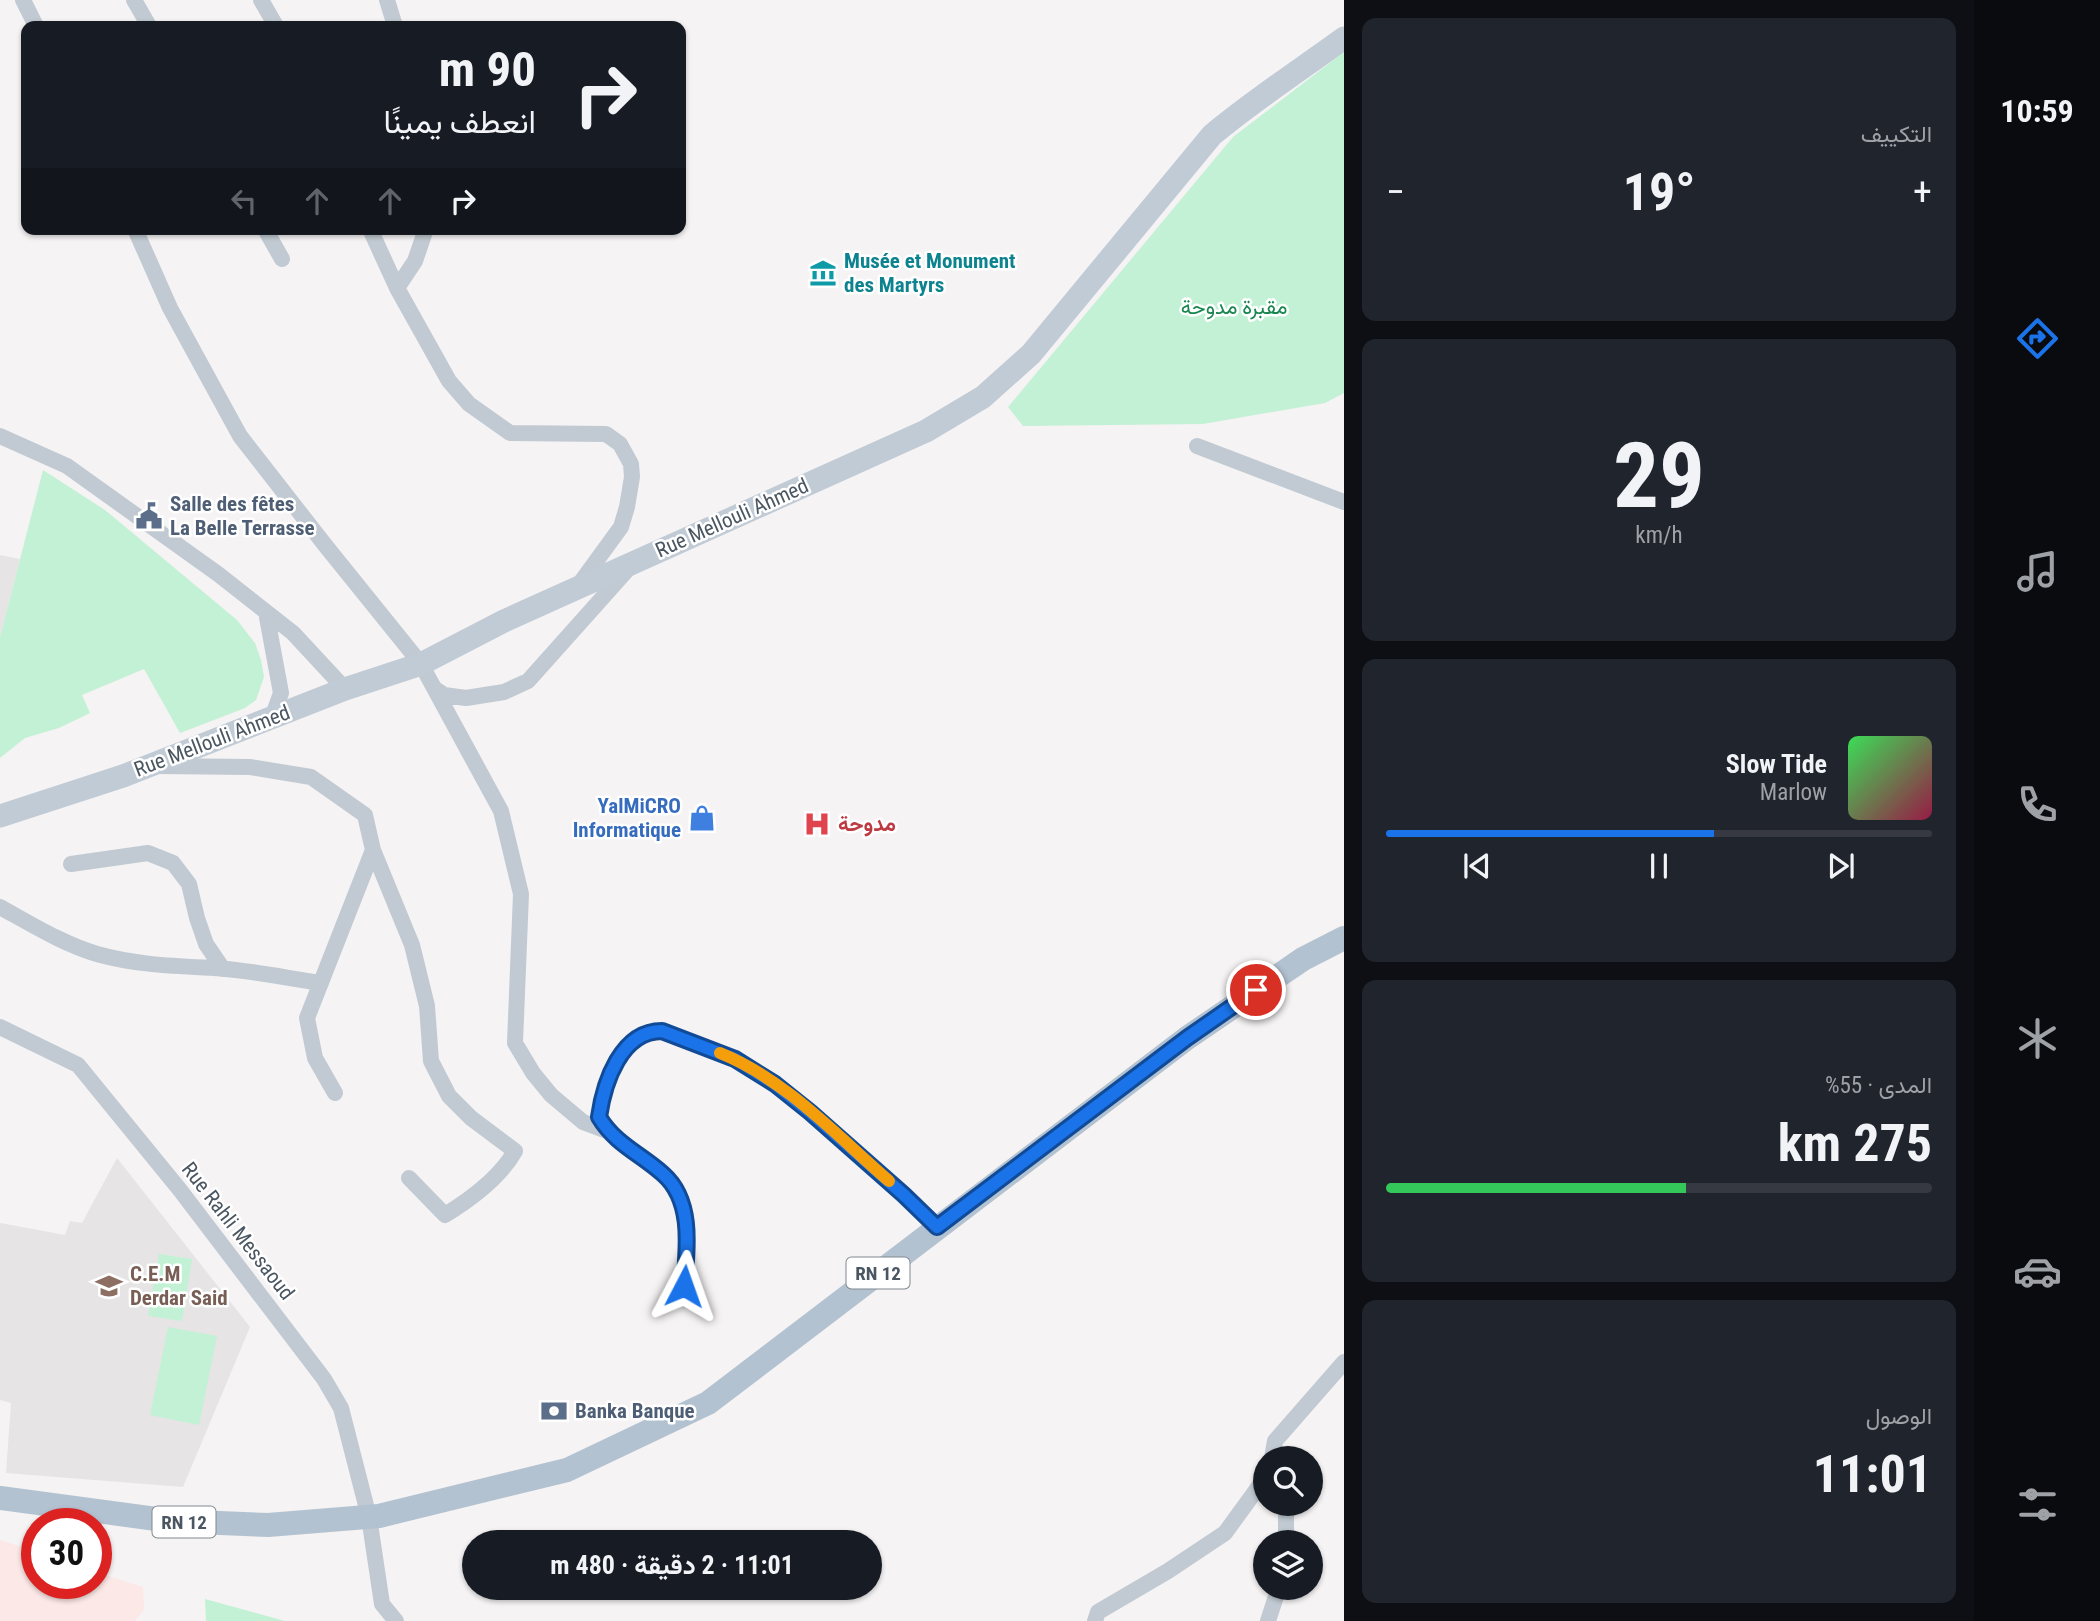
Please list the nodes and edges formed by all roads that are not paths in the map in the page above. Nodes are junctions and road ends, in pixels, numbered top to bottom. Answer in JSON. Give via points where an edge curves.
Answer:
{"nodes":[{"id":1,"x":23,"y":0,"type":"edge"},
{"id":2,"x":134,"y":0,"type":"edge"},
{"id":3,"x":261,"y":0,"type":"edge"},
{"id":4,"x":387,"y":0,"type":"edge"},
{"id":5,"x":34,"y":21,"type":"edge"},
{"id":6,"x":146,"y":21,"type":"edge"},
{"id":7,"x":273,"y":21,"type":"edge"},
{"id":8,"x":393,"y":21,"type":"edge"},
{"id":9,"x":1344,"y":38,"type":"edge"},
{"id":10,"x":138,"y":235,"type":"edge"},
{"id":11,"x":268,"y":235,"type":"edge"},
{"id":12,"x":373,"y":235,"type":"edge"},
{"id":13,"x":424,"y":235,"type":"edge"},
{"id":14,"x":282,"y":259,"type":"dead end"},
{"id":15,"x":397,"y":288,"type":"junction"},
{"id":16,"x":0,"y":436,"type":"edge"},
{"id":17,"x":1197,"y":446,"type":"dead end"},
{"id":18,"x":1344,"y":502,"type":"edge"},
{"id":19,"x":634,"y":562,"type":"junction"},
{"id":20,"x":576,"y":589,"type":"junction"},
{"id":21,"x":266,"y":612,"type":"junction"},
{"id":22,"x":421,"y":664,"type":"junction"},
{"id":23,"x":345,"y":689,"type":"junction"},
{"id":24,"x":435,"y":689,"type":"junction"},
{"id":25,"x":272,"y":718,"type":"junction"},
{"id":26,"x":147,"y":766,"type":"junction"},
{"id":27,"x":0,"y":816,"type":"edge"},
{"id":28,"x":373,"y":850,"type":"junction"},
{"id":29,"x":71,"y":864,"type":"dead end"},
{"id":30,"x":0,"y":907,"type":"edge"},
{"id":31,"x":1344,"y":939,"type":"edge"},
{"id":32,"x":223,"y":970,"type":"junction"},
{"id":33,"x":321,"y":983,"type":"junction"},
{"id":34,"x":0,"y":1027,"type":"edge"},
{"id":35,"x":335,"y":1093,"type":"dead end"},
{"id":36,"x":607,"y":1131,"type":"junction"},
{"id":37,"x":409,"y":1178,"type":"dead end"},
{"id":38,"x":937,"y":1227,"type":"junction"},
{"id":39,"x":684,"y":1286,"type":"dead end"},
{"id":40,"x":1344,"y":1362,"type":"edge"},
{"id":41,"x":1274,"y":1446,"type":"edge"},
{"id":42,"x":1253,"y":1494,"type":"edge"},
{"id":43,"x":0,"y":1498,"type":"edge"},
{"id":44,"x":369,"y":1517,"type":"junction"},
{"id":45,"x":1275,"y":1600,"type":"edge"},
{"id":46,"x":396,"y":1621,"type":"edge"},
{"id":47,"x":1096,"y":1621,"type":"edge"},
{"id":48,"x":1268,"y":1621,"type":"edge"}],
"edges":[{"from":1,"to":5,"type":"street"},
{"from":2,"to":6,"type":"street"},
{"from":3,"to":7,"type":"street"},
{"from":4,"to":8,"type":"street"},
{"from":9,"to":19,"type":"street","name":"Rue Mellouli Ahmed","via":[[1212,135],[1031,354],[983,397],[926,431]]},
{"from":10,"to":22,"type":"street","via":[[170,308],[240,436]]},
{"from":11,"to":14,"type":"street"},
{"from":12,"to":15,"type":"street"},
{"from":13,"to":15,"type":"street","via":[[415,261]]},
{"from":15,"to":20,"type":"street","via":[[449,381],[469,404],[510,433],[606,434],[620,444],[631,464],[627,508],[616,536]]},
{"from":16,"to":21,"type":"street","via":[[67,466]]},
{"from":17,"to":18,"type":"street"},
{"from":19,"to":20,"type":"street","name":"Rue Mellouli Ahmed"},
{"from":19,"to":24,"type":"street","via":[[528,681],[504,692],[467,698]]},
{"from":20,"to":22,"type":"street","name":"Rue Mellouli Ahmed"},
{"from":21,"to":23,"type":"street","via":[[293,633]]},
{"from":21,"to":25,"type":"street","via":[[281,693]]},
{"from":22,"to":23,"type":"street","name":"Rue Mellouli Ahmed"},
{"from":22,"to":24,"type":"street"},
{"from":23,"to":25,"type":"street","name":"Rue Mellouli Ahmed"},
{"from":24,"to":36,"type":"street","via":[[501,811],[513,857],[521,894],[515,1043],[551,1095],[583,1122]]},
{"from":25,"to":26,"type":"street","name":"Rue Mellouli Ahmed"},
{"from":26,"to":27,"type":"street","name":"Rue Mellouli Ahmed"},
{"from":26,"to":28,"type":"street","via":[[250,767],[311,777],[365,815]]},
{"from":28,"to":33,"type":"street"},
{"from":28,"to":37,"type":"street","via":[[412,945],[427,1006],[431,1061],[449,1096],[515,1151],[471,1199],[445,1215]]},
{"from":29,"to":32,"type":"street","via":[[148,853],[173,863],[189,884],[206,944]]},
{"from":30,"to":32,"type":"street","via":[[94,953],[130,962]]},
{"from":31,"to":38,"type":"main road","number":"RN 12","via":[[1303,959],[1187,1038]]},
{"from":32,"to":33,"type":"street"},
{"from":33,"to":35,"type":"street","via":[[307,1018],[314,1058]]},
{"from":34,"to":44,"type":"street","name":"Rue Rahli Messaoud","via":[[78,1065],[316,1367],[341,1408]]},
{"from":36,"to":38,"type":"street","via":[[599,1117],[601,1106],[621,1055],[638,1036],[662,1031],[735,1059],[775,1084]]},
{"from":36,"to":39,"type":"street","via":[[663,1173],[679,1195],[688,1239]]},
{"from":38,"to":44,"type":"main road","number":"RN 12","via":[[708,1403],[568,1470]]},
{"from":40,"to":41,"type":"street"},
{"from":42,"to":47,"type":"street","via":[[1225,1533],[1098,1612]]},
{"from":43,"to":44,"type":"main road","number":"RN 12","via":[[171,1521],[268,1525]]},
{"from":44,"to":46,"type":"street","name":"Rue Rahli Messaoud","via":[[382,1604]]},
{"from":45,"to":48,"type":"street"}]}
